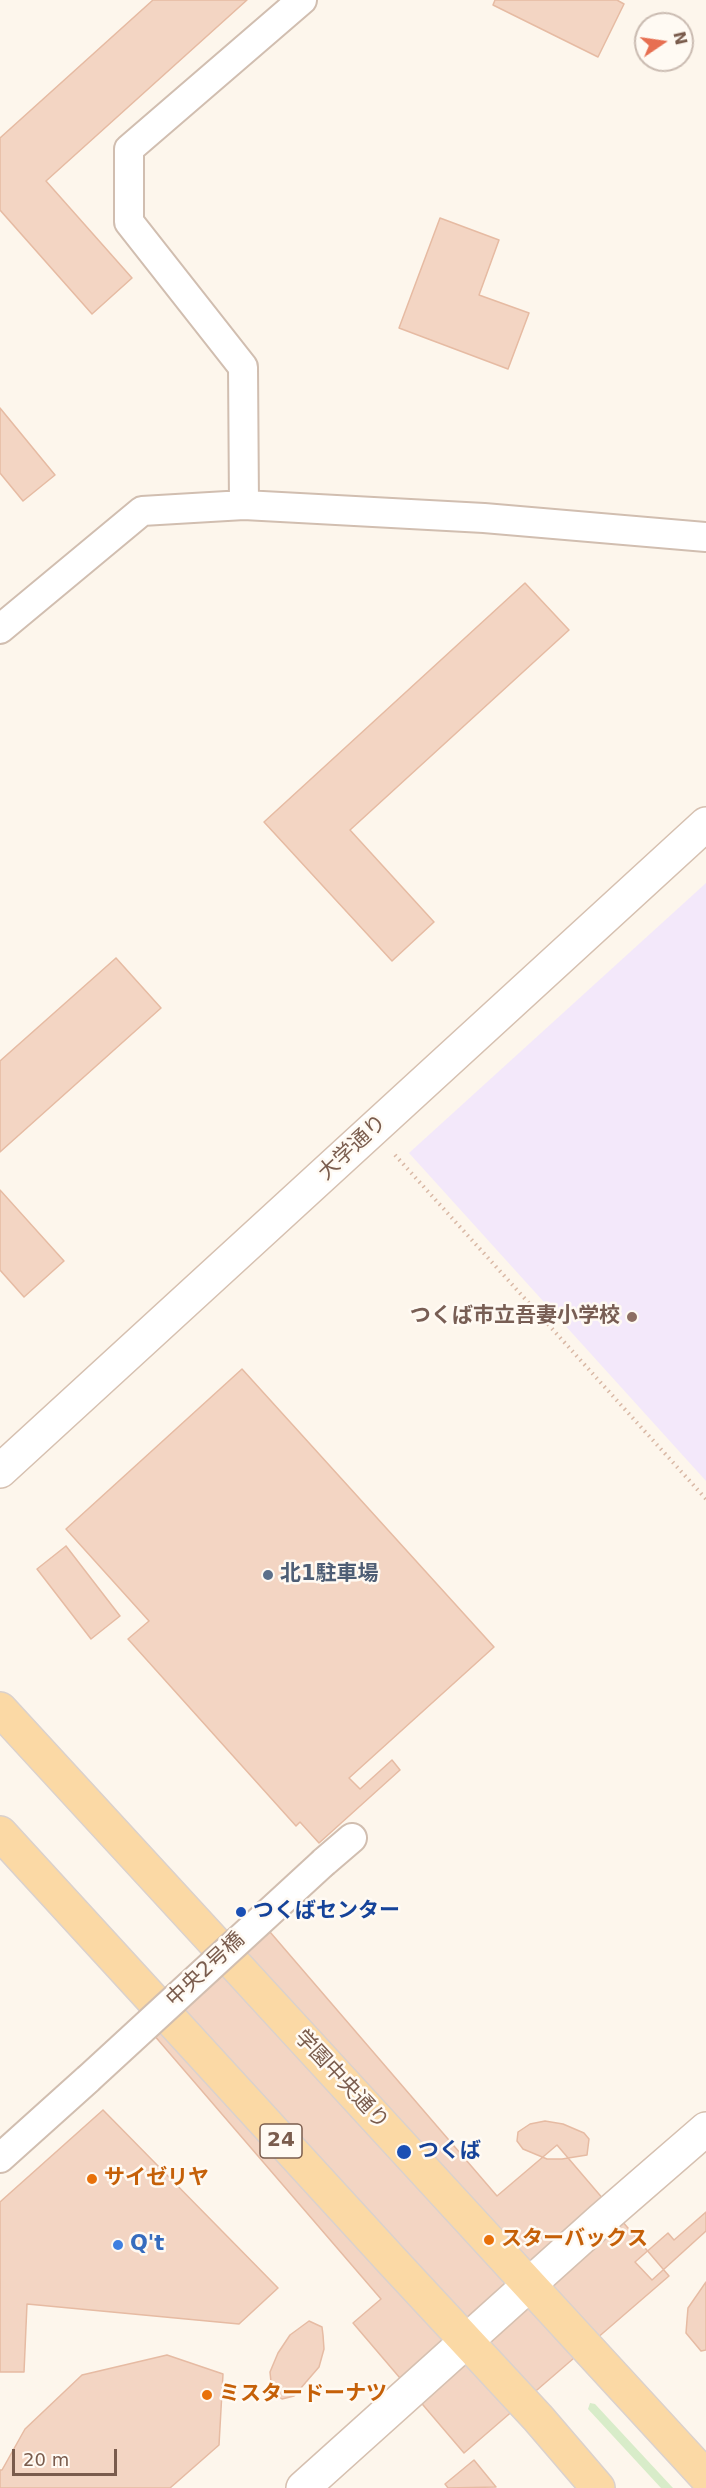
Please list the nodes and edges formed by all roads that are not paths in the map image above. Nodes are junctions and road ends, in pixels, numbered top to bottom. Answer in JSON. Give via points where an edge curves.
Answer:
{"nodes":[{"id":1,"x":302,"y":0,"type":"edge"},
{"id":2,"x":244,"y":505,"type":"junction"},
{"id":3,"x":706,"y":537,"type":"edge"},
{"id":4,"x":0,"y":630,"type":"edge"},
{"id":5,"x":706,"y":824,"type":"edge"},
{"id":6,"x":0,"y":1471,"type":"edge"},
{"id":7,"x":0,"y":1709,"type":"edge"},
{"id":8,"x":0,"y":1833,"type":"edge"},
{"id":9,"x":352,"y":1838,"type":"dead end"},
{"id":10,"x":706,"y":2129,"type":"edge"},
{"id":11,"x":0,"y":2158,"type":"edge"},
{"id":12,"x":531,"y":2284,"type":"junction"},
{"id":13,"x":466,"y":2341,"type":"junction"},
{"id":14,"x":706,"y":2477,"type":"edge"},
{"id":15,"x":303,"y":2488,"type":"edge"},
{"id":16,"x":598,"y":2488,"type":"edge"}],
"edges":[{"from":1,"to":2,"type":"street","via":[[129,149],[129,222],[243,367]]},
{"from":2,"to":3,"type":"street","via":[[484,518]]},
{"from":2,"to":4,"type":"street","via":[[142,511]]},
{"from":5,"to":6,"type":"street","name":"大学通り"},
{"from":7,"to":12,"type":"main road","name":"学園中央通り"},
{"from":8,"to":13,"type":"main road","number":"24"},
{"from":9,"to":11,"type":"street","name":"中央2号橋","bridge":true},
{"from":10,"to":12,"type":"street"},
{"from":12,"to":13,"type":"street"},
{"from":12,"to":14,"type":"main road","name":"学園中央通り"},
{"from":13,"to":15,"type":"street"},
{"from":13,"to":16,"type":"main road","number":"24"}]}
